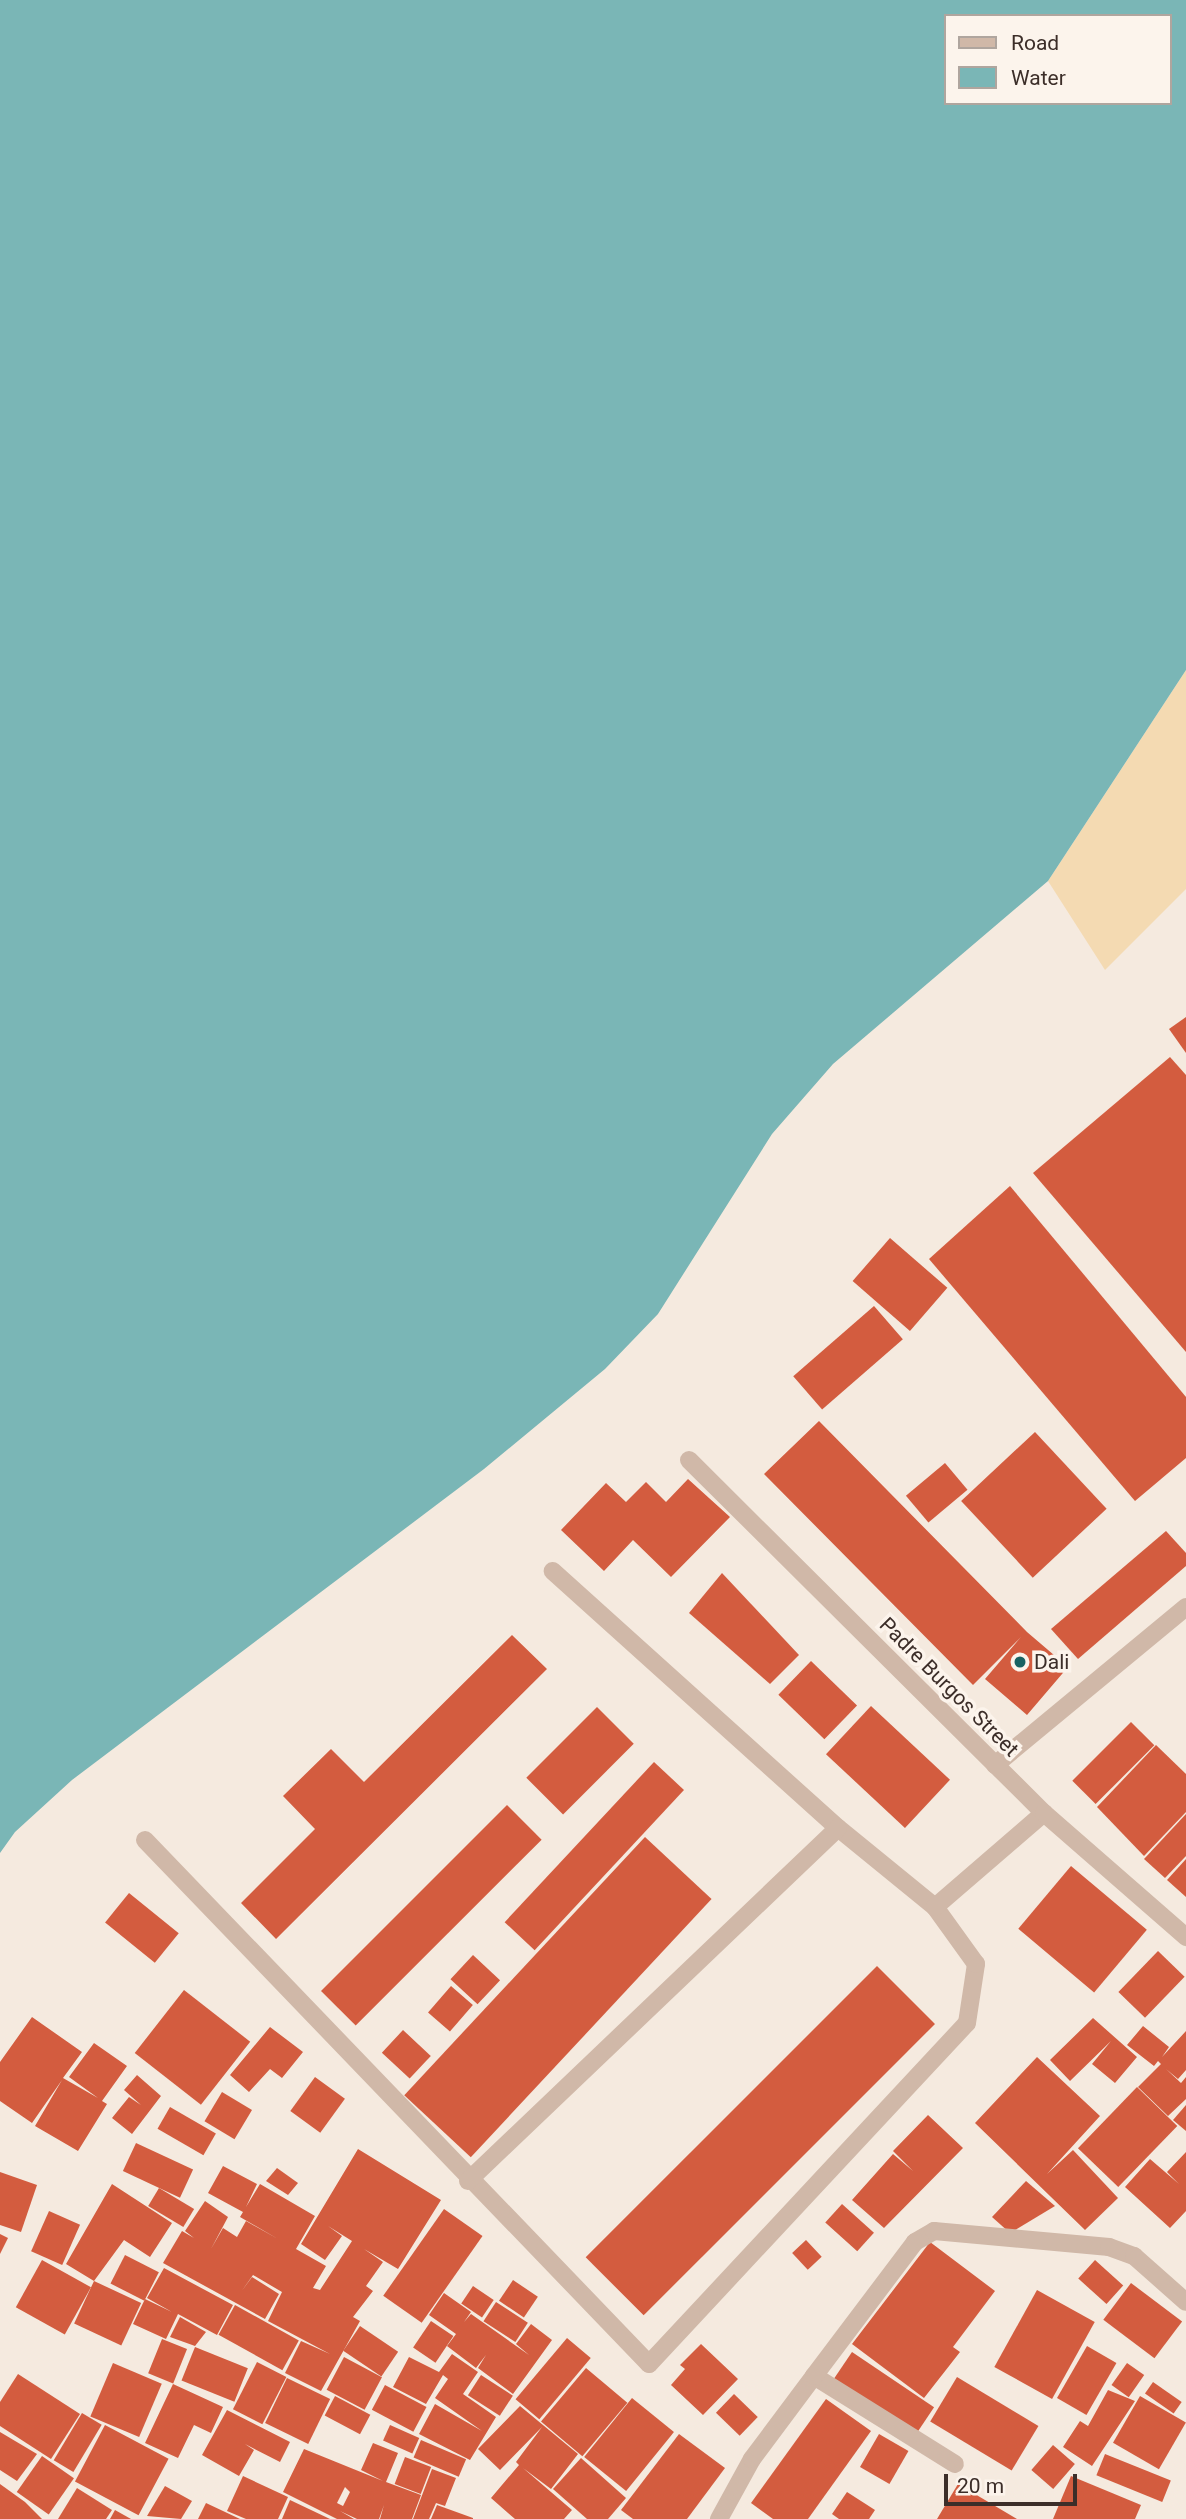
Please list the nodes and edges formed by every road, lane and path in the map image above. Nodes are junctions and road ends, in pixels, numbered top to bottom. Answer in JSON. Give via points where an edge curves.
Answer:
{"nodes":[{"id":1,"x":689,"y":1460,"type":"dead end"},
{"id":2,"x":554,"y":1571,"type":"dead end"},
{"id":3,"x":1186,"y":1607,"type":"edge"},
{"id":4,"x":995,"y":1765,"type":"junction"},
{"id":5,"x":1044,"y":1813,"type":"junction"},
{"id":6,"x":838,"y":1828,"type":"junction"},
{"id":7,"x":145,"y":1840,"type":"dead end"},
{"id":8,"x":935,"y":1907,"type":"junction"},
{"id":9,"x":1186,"y":1937,"type":"edge"},
{"id":10,"x":468,"y":2181,"type":"junction"},
{"id":11,"x":1186,"y":2302,"type":"edge"},
{"id":12,"x":814,"y":2376,"type":"junction"},
{"id":13,"x":955,"y":2464,"type":"dead end"},
{"id":14,"x":719,"y":2519,"type":"edge"}],
"edges":[{"from":1,"to":4,"type":"street","name":"Padre Burgos Street"},
{"from":2,"to":6,"type":"street"},
{"from":3,"to":4,"type":"street"},
{"from":4,"to":5,"type":"street","name":"Padre Burgos Street"},
{"from":5,"to":8,"type":"street"},
{"from":5,"to":9,"type":"street","name":"Padre Burgos Street"},
{"from":6,"to":8,"type":"street"},
{"from":6,"to":10,"type":"street"},
{"from":7,"to":10,"type":"street"},
{"from":8,"to":10,"type":"street","via":[[976,1964],[967,2023],[649,2364]]},
{"from":11,"to":12,"type":"street","via":[[1134,2256],[1109,2247],[934,2231],[915,2242]]},
{"from":12,"to":13,"type":"street"},
{"from":12,"to":14,"type":"street","via":[[751,2459]]}]}
